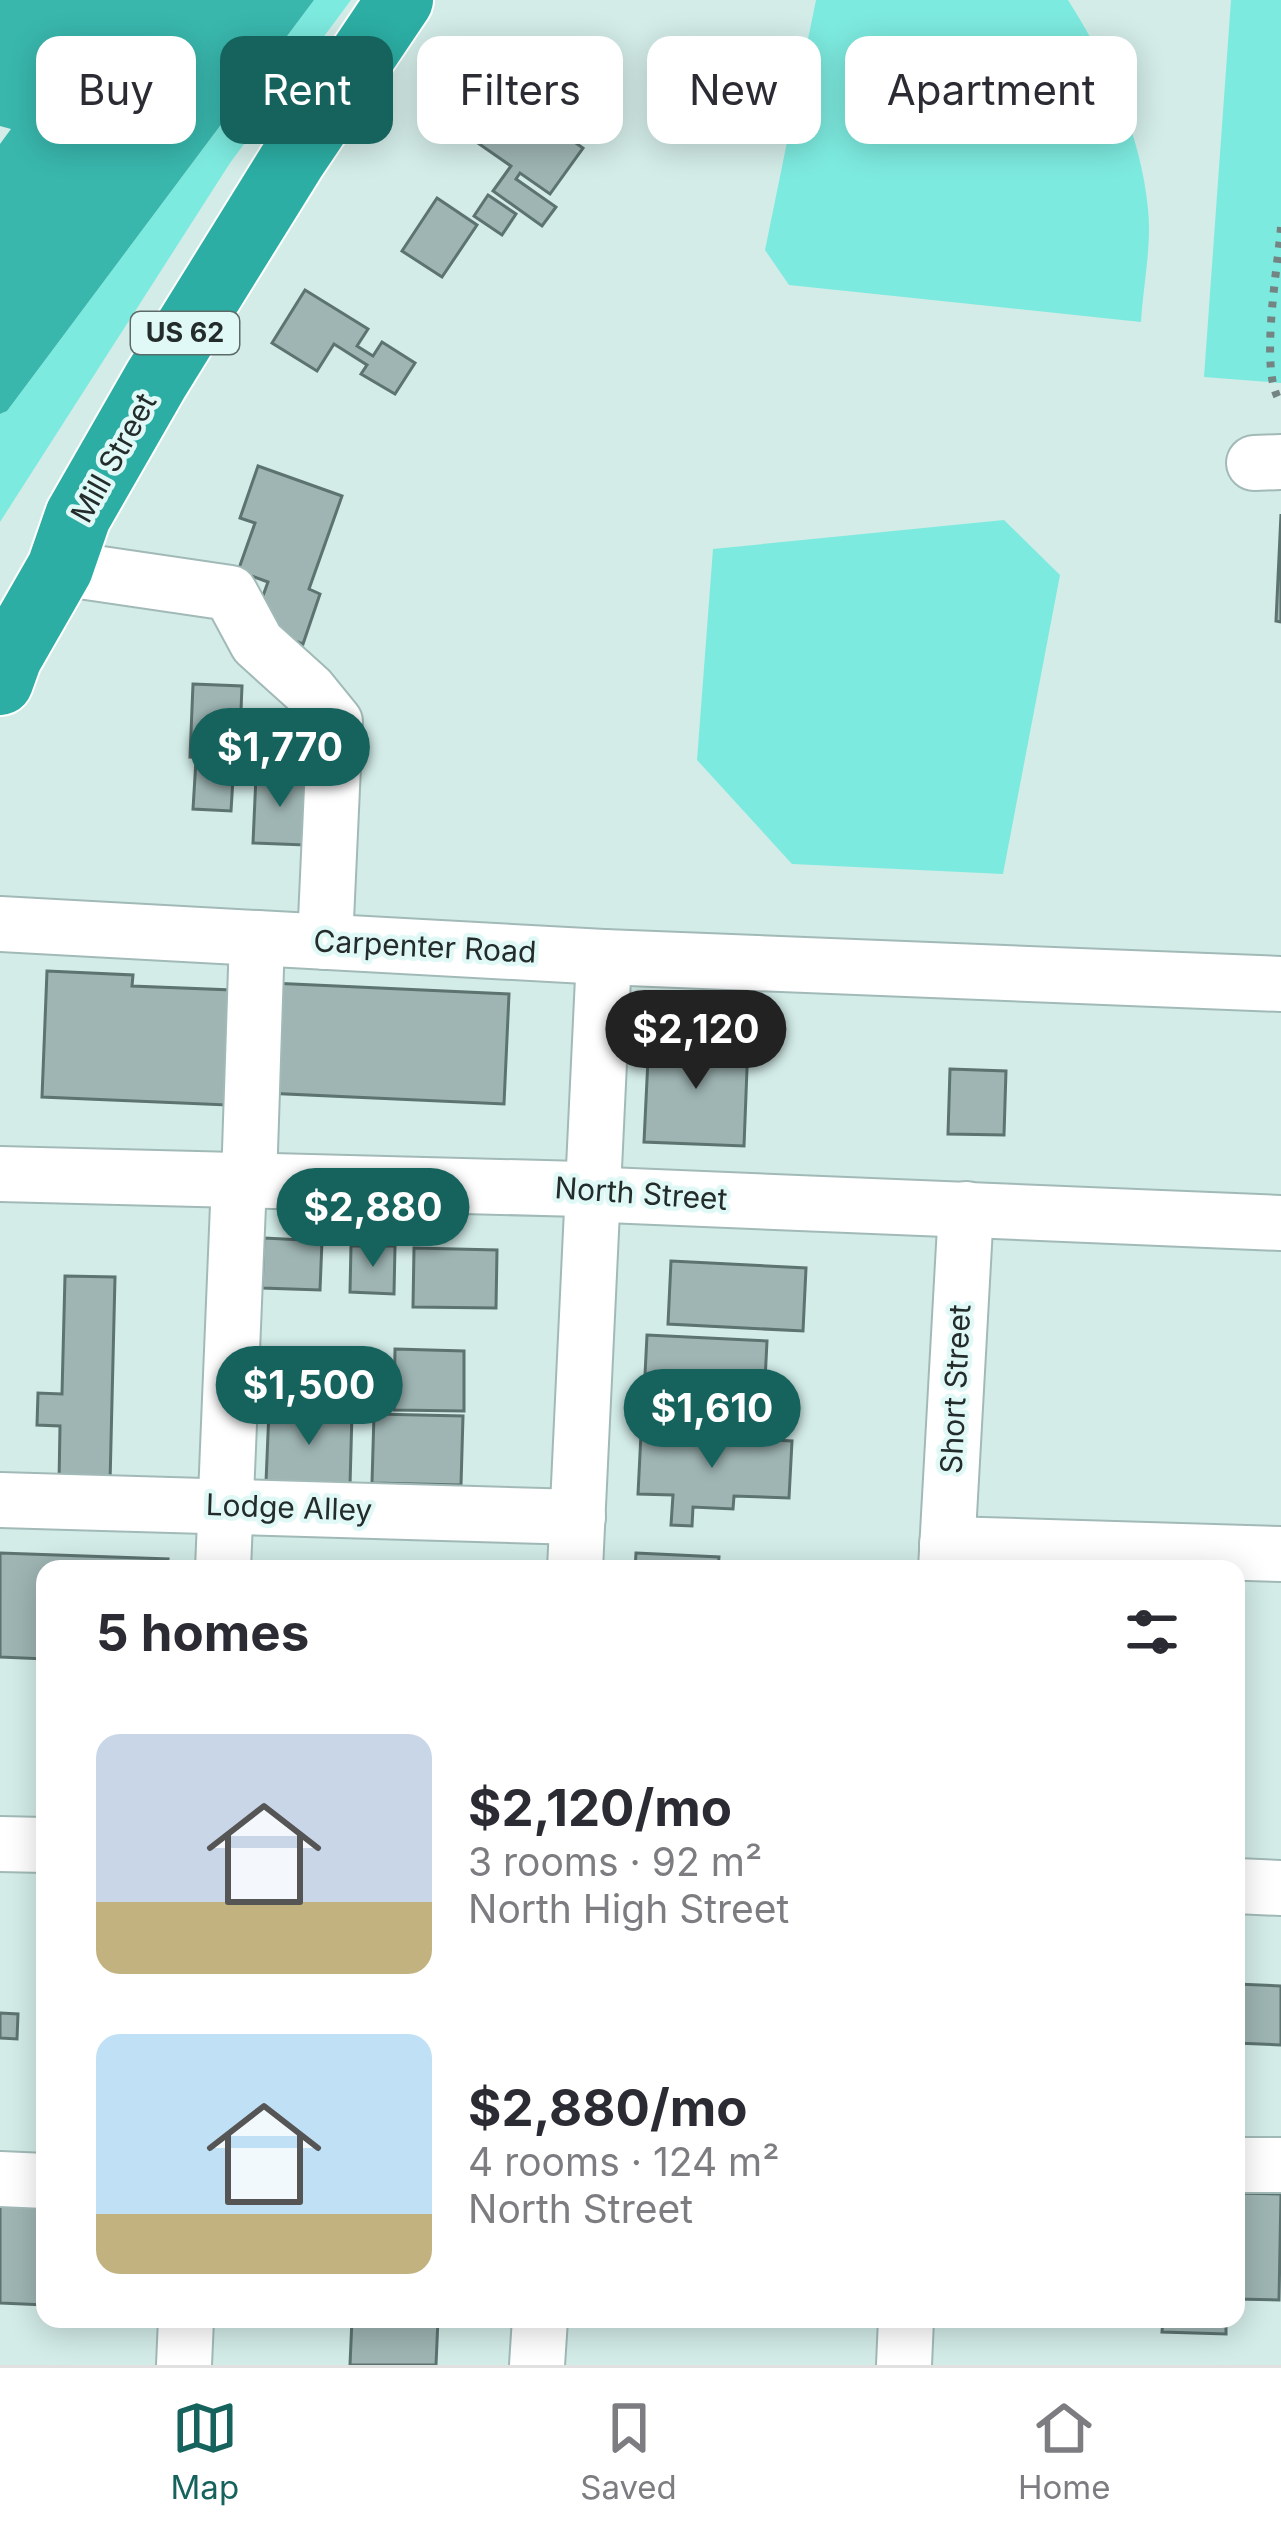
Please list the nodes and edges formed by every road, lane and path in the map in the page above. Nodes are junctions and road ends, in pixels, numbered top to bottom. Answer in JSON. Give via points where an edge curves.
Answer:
{"nodes":[{"id":1,"x":400,"y":0,"type":"edge"},
{"id":2,"x":1281,"y":226,"type":"edge"},
{"id":3,"x":1281,"y":403,"type":"edge"},
{"id":4,"x":60,"y":568,"type":"junction"},
{"id":5,"x":0,"y":682,"type":"edge"},
{"id":6,"x":0,"y":924,"type":"edge"},
{"id":7,"x":257,"y":938,"type":"junction"},
{"id":8,"x":325,"y":942,"type":"junction"},
{"id":9,"x":604,"y":957,"type":"junction"},
{"id":10,"x":1281,"y":984,"type":"edge"},
{"id":11,"x":0,"y":1174,"type":"edge"},
{"id":12,"x":244,"y":1180,"type":"junction"},
{"id":13,"x":593,"y":1192,"type":"junction"},
{"id":14,"x":966,"y":1210,"type":"junction"},
{"id":15,"x":1281,"y":1223,"type":"edge"},
{"id":16,"x":0,"y":1500,"type":"edge"},
{"id":17,"x":226,"y":1506,"type":"junction"},
{"id":18,"x":577,"y":1543,"type":"edge"},
{"id":19,"x":1281,"y":1554,"type":"edge"},
{"id":20,"x":946,"y":1556,"type":"edge"},
{"id":21,"x":223,"y":1560,"type":"edge"},
{"id":22,"x":0,"y":1844,"type":"edge"},
{"id":23,"x":36,"y":1845,"type":"edge"},
{"id":24,"x":1245,"y":1886,"type":"edge"},
{"id":25,"x":1281,"y":1888,"type":"edge"},
{"id":26,"x":1245,"y":2165,"type":"edge"},
{"id":27,"x":1281,"y":2165,"type":"edge"},
{"id":28,"x":0,"y":2179,"type":"edge"},
{"id":29,"x":36,"y":2181,"type":"edge"},
{"id":30,"x":186,"y":2328,"type":"edge"},
{"id":31,"x":539,"y":2328,"type":"edge"},
{"id":32,"x":906,"y":2328,"type":"edge"},
{"id":33,"x":184,"y":2365,"type":"edge"},
{"id":34,"x":537,"y":2365,"type":"edge"},
{"id":35,"x":904,"y":2365,"type":"edge"}],
"edges":[{"from":1,"to":4,"type":"highway","name":"Mill Street","number":"US 62","via":[[190,324],[78,516]]},
{"from":2,"to":3,"type":"path","via":[[1270,365]]},
{"from":4,"to":5,"type":"highway","name":"Mill Street","number":"US 62"},
{"from":4,"to":8,"type":"street","via":[[230,593],[257,643],[335,722]]},
{"from":6,"to":7,"type":"street","name":"Carpenter Road"},
{"from":7,"to":8,"type":"street","name":"Carpenter Road"},
{"from":7,"to":12,"type":"street"},
{"from":8,"to":9,"type":"street","name":"Carpenter Road"},
{"from":9,"to":10,"type":"street","name":"Carpenter Road"},
{"from":9,"to":13,"type":"street"},
{"from":11,"to":12,"type":"street","name":"North Street"},
{"from":12,"to":13,"type":"street","name":"North Street"},
{"from":12,"to":17,"type":"street"},
{"from":13,"to":14,"type":"street","name":"North Street"},
{"from":13,"to":18,"type":"street"},
{"from":14,"to":15,"type":"street","name":"North Street"},
{"from":14,"to":20,"type":"street","name":"Short Street"},
{"from":16,"to":17,"type":"street","name":"Lodge Alley"},
{"from":17,"to":18,"type":"street","name":"Lodge Alley"},
{"from":17,"to":21,"type":"street"},
{"from":19,"to":20,"type":"street"},
{"from":22,"to":23,"type":"street"},
{"from":24,"to":25,"type":"street"},
{"from":26,"to":27,"type":"street"},
{"from":28,"to":29,"type":"street"},
{"from":30,"to":33,"type":"street"},
{"from":31,"to":34,"type":"street"},
{"from":32,"to":35,"type":"street"}]}
